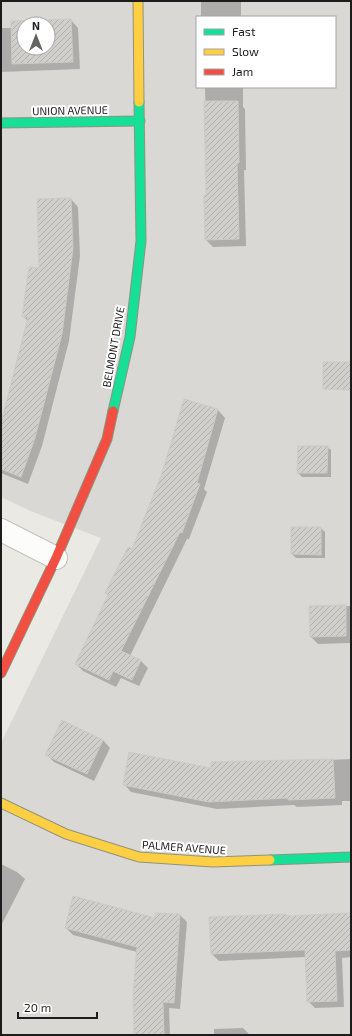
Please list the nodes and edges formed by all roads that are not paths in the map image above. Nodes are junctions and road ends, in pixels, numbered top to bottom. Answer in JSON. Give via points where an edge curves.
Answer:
{"nodes":[{"id":1,"x":138,"y":1,"type":"edge"},
{"id":2,"x":140,"y":121,"type":"junction"},
{"id":3,"x":1,"y":123,"type":"edge"},
{"id":4,"x":1,"y":530,"type":"edge"},
{"id":5,"x":56,"y":558,"type":"junction"},
{"id":6,"x":1,"y":673,"type":"edge"},
{"id":7,"x":1,"y":803,"type":"edge"},
{"id":8,"x":351,"y":857,"type":"edge"}],
"edges":[{"from":1,"to":2,"type":"street","name":"BELMONT DRIVE"},
{"from":2,"to":3,"type":"street","name":"UNION AVENUE"},
{"from":2,"to":5,"type":"street","name":"BELMONT DRIVE","via":[[141,241],[130,337],[107,439]]},
{"from":4,"to":5,"type":"street"},
{"from":5,"to":6,"type":"street","name":"BELMONT DRIVE"},
{"from":7,"to":8,"type":"street","name":"PALMER AVENUE","via":[[66,834],[139,857],[213,862]]}]}
